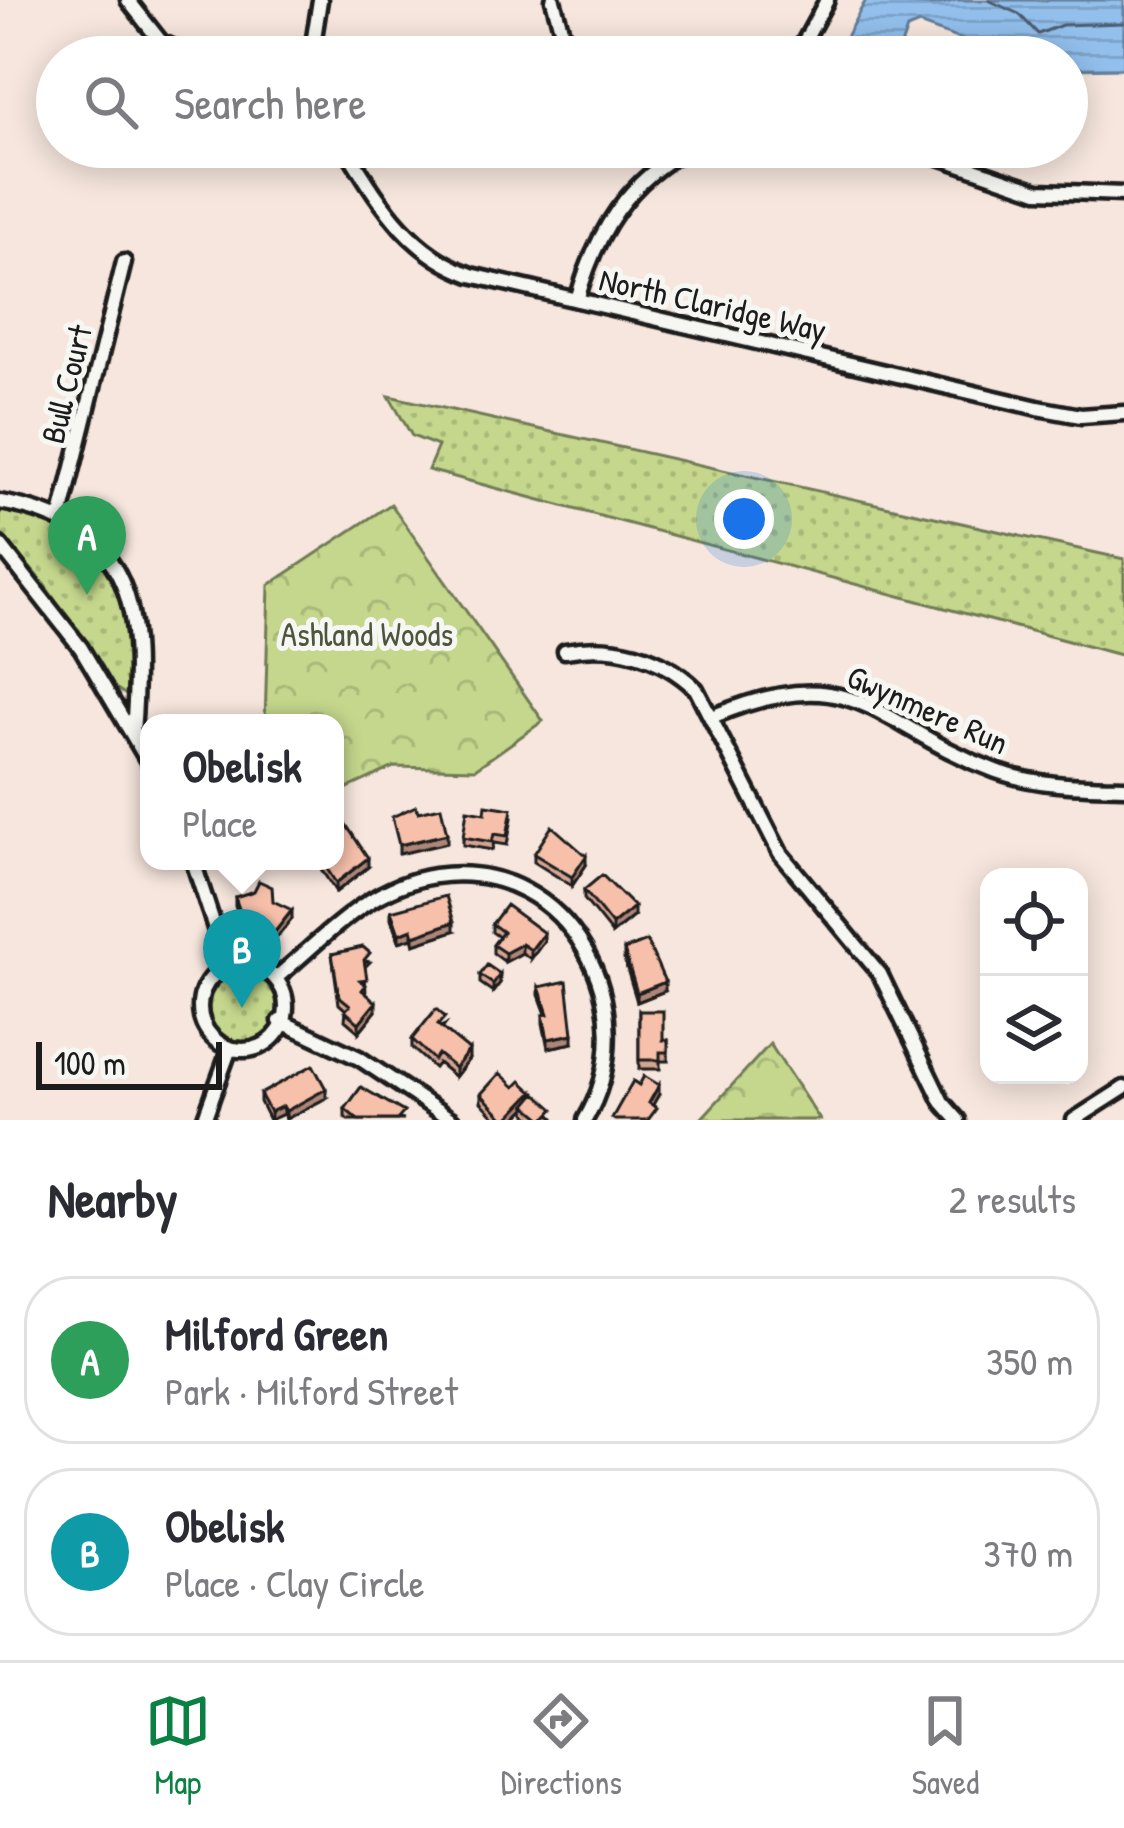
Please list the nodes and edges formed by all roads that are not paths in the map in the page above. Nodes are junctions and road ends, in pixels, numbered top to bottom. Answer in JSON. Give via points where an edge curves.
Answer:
{"nodes":[{"id":1,"x":128,"y":0,"type":"edge"},
{"id":2,"x":320,"y":0,"type":"edge"},
{"id":3,"x":553,"y":0,"type":"edge"},
{"id":4,"x":827,"y":0,"type":"edge"},
{"id":5,"x":156,"y":36,"type":"edge"},
{"id":6,"x":314,"y":36,"type":"edge"},
{"id":7,"x":563,"y":36,"type":"edge"},
{"id":8,"x":807,"y":36,"type":"edge"},
{"id":9,"x":359,"y":168,"type":"edge"},
{"id":10,"x":658,"y":168,"type":"edge"},
{"id":11,"x":971,"y":168,"type":"edge"},
{"id":12,"x":1124,"y":194,"type":"edge"},
{"id":13,"x":124,"y":262,"type":"dead end"},
{"id":14,"x":577,"y":300,"type":"junction"},
{"id":15,"x":1124,"y":413,"type":"edge"},
{"id":16,"x":0,"y":502,"type":"edge"},
{"id":17,"x":61,"y":520,"type":"junction"},
{"id":18,"x":0,"y":545,"type":"edge"},
{"id":19,"x":566,"y":651,"type":"dead end"},
{"id":20,"x":714,"y":716,"type":"junction"},
{"id":21,"x":133,"y":733,"type":"junction"},
{"id":22,"x":140,"y":747,"type":"edge"},
{"id":23,"x":1124,"y":787,"type":"edge"},
{"id":24,"x":196,"y":870,"type":"edge"},
{"id":25,"x":227,"y":965,"type":"junction"},
{"id":26,"x":276,"y":978,"type":"junction"},
{"id":27,"x":280,"y":1021,"type":"junction"},
{"id":28,"x":229,"y":1051,"type":"junction"},
{"id":29,"x":1124,"y":1088,"type":"edge"},
{"id":30,"x":204,"y":1120,"type":"edge"},
{"id":31,"x":452,"y":1120,"type":"edge"},
{"id":32,"x":585,"y":1120,"type":"edge"},
{"id":33,"x":958,"y":1120,"type":"edge"},
{"id":34,"x":1075,"y":1120,"type":"edge"}],
"edges":[{"from":1,"to":5,"type":"street"},
{"from":2,"to":6,"type":"street"},
{"from":3,"to":7,"type":"street"},
{"from":4,"to":8,"type":"street"},
{"from":9,"to":14,"type":"street","name":"North Claridge Way","via":[[396,225],[429,256],[471,275]]},
{"from":10,"to":14,"type":"street","via":[[619,205]]},
{"from":11,"to":12,"type":"street","via":[[1038,191]]},
{"from":13,"to":17,"type":"street","name":"Bull Court"},
{"from":14,"to":15,"type":"street","name":"North Claridge Way","via":[[1060,413]]},
{"from":16,"to":17,"type":"street"},
{"from":17,"to":21,"type":"street","via":[[100,551],[129,598],[138,639]]},
{"from":18,"to":21,"type":"street","via":[[72,634]]},
{"from":19,"to":20,"type":"street","via":[[597,646],[657,661],[696,689]]},
{"from":20,"to":23,"type":"street","name":"Gwynmere Run","via":[[774,693],[826,692],[1000,772]]},
{"from":20,"to":33,"type":"street","via":[[780,853],[880,974]]},
{"from":21,"to":22,"type":"street"},
{"from":24,"to":25,"type":"street"},
{"from":25,"to":26,"type":"street","via":[[255,964]]},
{"from":25,"to":28,"type":"street","via":[[209,984],[202,1009],[208,1033]]},
{"from":26,"to":27,"type":"street"},
{"from":26,"to":32,"type":"street","via":[[394,887],[460,875],[518,889],[567,924],[606,994],[607,1068]]},
{"from":27,"to":28,"type":"street","via":[[260,1047]]},
{"from":27,"to":31,"type":"street","via":[[358,1058]]},
{"from":28,"to":30,"type":"street"},
{"from":29,"to":34,"type":"street"}]}
